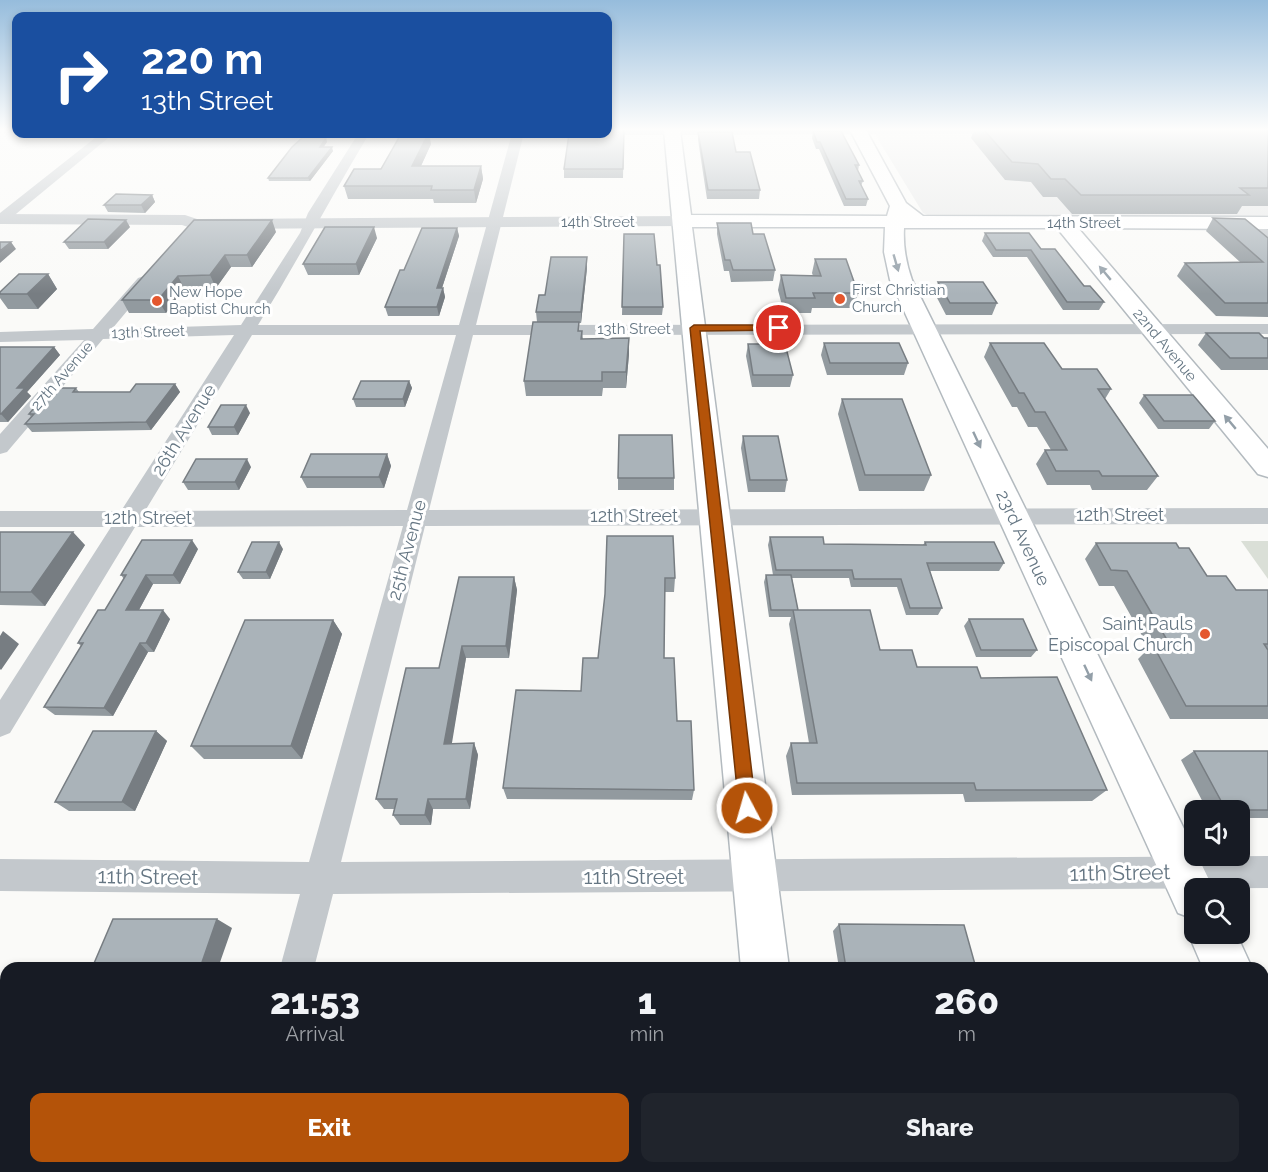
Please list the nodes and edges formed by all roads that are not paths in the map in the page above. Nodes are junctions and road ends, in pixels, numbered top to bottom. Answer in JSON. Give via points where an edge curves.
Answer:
{"nodes":[{"id":1,"x":43,"y":185,"type":"edge"},
{"id":2,"x":333,"y":185,"type":"edge"},
{"id":3,"x":506,"y":185,"type":"edge"},
{"id":4,"x":679,"y":185,"type":"edge"},
{"id":5,"x":884,"y":185,"type":"edge"},
{"id":6,"x":897,"y":214,"type":"junction"},
{"id":7,"x":0,"y":219,"type":"edge"},
{"id":8,"x":684,"y":221,"type":"junction"},
{"id":9,"x":497,"y":222,"type":"junction"},
{"id":10,"x":311,"y":223,"type":"junction"},
{"id":11,"x":1063,"y":223,"type":"junction"},
{"id":12,"x":1259,"y":223,"type":"edge"},
{"id":13,"x":194,"y":224,"type":"junction"},
{"id":14,"x":1268,"y":237,"type":"edge"},
{"id":15,"x":179,"y":241,"type":"edge"},
{"id":16,"x":157,"y":266,"type":"edge"},
{"id":17,"x":694,"y":328,"type":"junction"},
{"id":18,"x":924,"y":328,"type":"junction"},
{"id":19,"x":1152,"y":329,"type":"junction"},
{"id":20,"x":1268,"y":329,"type":"edge"},
{"id":21,"x":246,"y":330,"type":"junction"},
{"id":22,"x":466,"y":330,"type":"junction"},
{"id":23,"x":98,"y":334,"type":"junction"},
{"id":24,"x":0,"y":337,"type":"edge"},
{"id":25,"x":0,"y":447,"type":"edge"},
{"id":26,"x":1268,"y":467,"type":"edge"},
{"id":27,"x":1012,"y":515,"type":"junction"},
{"id":28,"x":715,"y":516,"type":"junction"},
{"id":29,"x":1268,"y":516,"type":"edge"},
{"id":30,"x":416,"y":517,"type":"junction"},
{"id":31,"x":129,"y":518,"type":"junction"},
{"id":32,"x":0,"y":519,"type":"edge"},
{"id":33,"x":0,"y":724,"type":"edge"},
{"id":34,"x":1268,"y":872,"type":"edge"},
{"id":35,"x":0,"y":875,"type":"edge"},
{"id":36,"x":755,"y":876,"type":"junction"},
{"id":37,"x":320,"y":878,"type":"junction"},
{"id":38,"x":1185,"y":878,"type":"edge"},
{"id":39,"x":1228,"y":878,"type":"edge"},
{"id":40,"x":1184,"y":884,"type":"edge"},
{"id":41,"x":1216,"y":944,"type":"edge"},
{"id":42,"x":299,"y":962,"type":"edge"},
{"id":43,"x":764,"y":962,"type":"edge"},
{"id":44,"x":1225,"y":962,"type":"edge"}],
"edges":[{"from":1,"to":7,"type":"street"},
{"from":2,"to":10,"type":"street","name":"26th Avenue"},
{"from":3,"to":9,"type":"street","name":"25th Avenue"},
{"from":4,"to":8,"type":"main road"},
{"from":5,"to":6,"type":"main road"},
{"from":6,"to":8,"type":"main road","name":"14th Street"},
{"from":6,"to":11,"type":"main road","name":"14th Street","via":[[927,223]]},
{"from":6,"to":18,"type":"main road","name":"23rd Avenue","one_way":true,"via":[[892,236],[895,261]]},
{"from":7,"to":13,"type":"street","name":"14th Street","via":[[185,220]]},
{"from":8,"to":9,"type":"street","name":"14th Street"},
{"from":8,"to":17,"type":"main road"},
{"from":9,"to":10,"type":"street","name":"14th Street"},
{"from":9,"to":22,"type":"street","name":"25th Avenue"},
{"from":10,"to":13,"type":"street","name":"14th Street"},
{"from":10,"to":21,"type":"street","name":"26th Avenue"},
{"from":11,"to":12,"type":"main road","name":"14th Street"},
{"from":19,"to":11,"type":"main road","name":"22nd Avenue","one_way":true},
{"from":12,"to":14,"type":"street"},
{"from":13,"to":15,"type":"street"},
{"from":16,"to":23,"type":"street","name":"27th Avenue"},
{"from":17,"to":18,"type":"street","name":"13th Street"},
{"from":17,"to":22,"type":"street","name":"13th Street"},
{"from":17,"to":28,"type":"main road"},
{"from":18,"to":19,"type":"street","name":"13th Street"},
{"from":18,"to":27,"type":"main road","name":"23rd Avenue","one_way":true},
{"from":19,"to":20,"type":"street","name":"13th Street"},
{"from":26,"to":19,"type":"main road","name":"22nd Avenue","one_way":true},
{"from":21,"to":22,"type":"street","name":"13th Street"},
{"from":21,"to":23,"type":"street","name":"13th Street"},
{"from":21,"to":31,"type":"street","name":"26th Avenue"},
{"from":22,"to":30,"type":"street","name":"25th Avenue"},
{"from":23,"to":24,"type":"street","name":"13th Street"},
{"from":23,"to":25,"type":"street","name":"27th Avenue"},
{"from":27,"to":28,"type":"street","name":"12th Street"},
{"from":27,"to":29,"type":"street","name":"12th Street"},
{"from":27,"to":38,"type":"main road","name":"23rd Avenue","one_way":true},
{"from":28,"to":30,"type":"street","name":"12th Street"},
{"from":28,"to":36,"type":"main road"},
{"from":30,"to":31,"type":"street","name":"12th Street"},
{"from":30,"to":37,"type":"street","name":"25th Avenue"},
{"from":31,"to":32,"type":"street","name":"12th Street"},
{"from":31,"to":33,"type":"street","name":"26th Avenue"},
{"from":34,"to":39,"type":"street","name":"11th Street"},
{"from":35,"to":37,"type":"street","name":"11th Street"},
{"from":36,"to":37,"type":"street","name":"11th Street"},
{"from":36,"to":40,"type":"street","name":"11th Street"},
{"from":36,"to":43,"type":"main road"},
{"from":37,"to":42,"type":"street","name":"25th Avenue"},
{"from":41,"to":44,"type":"main road"}]}
